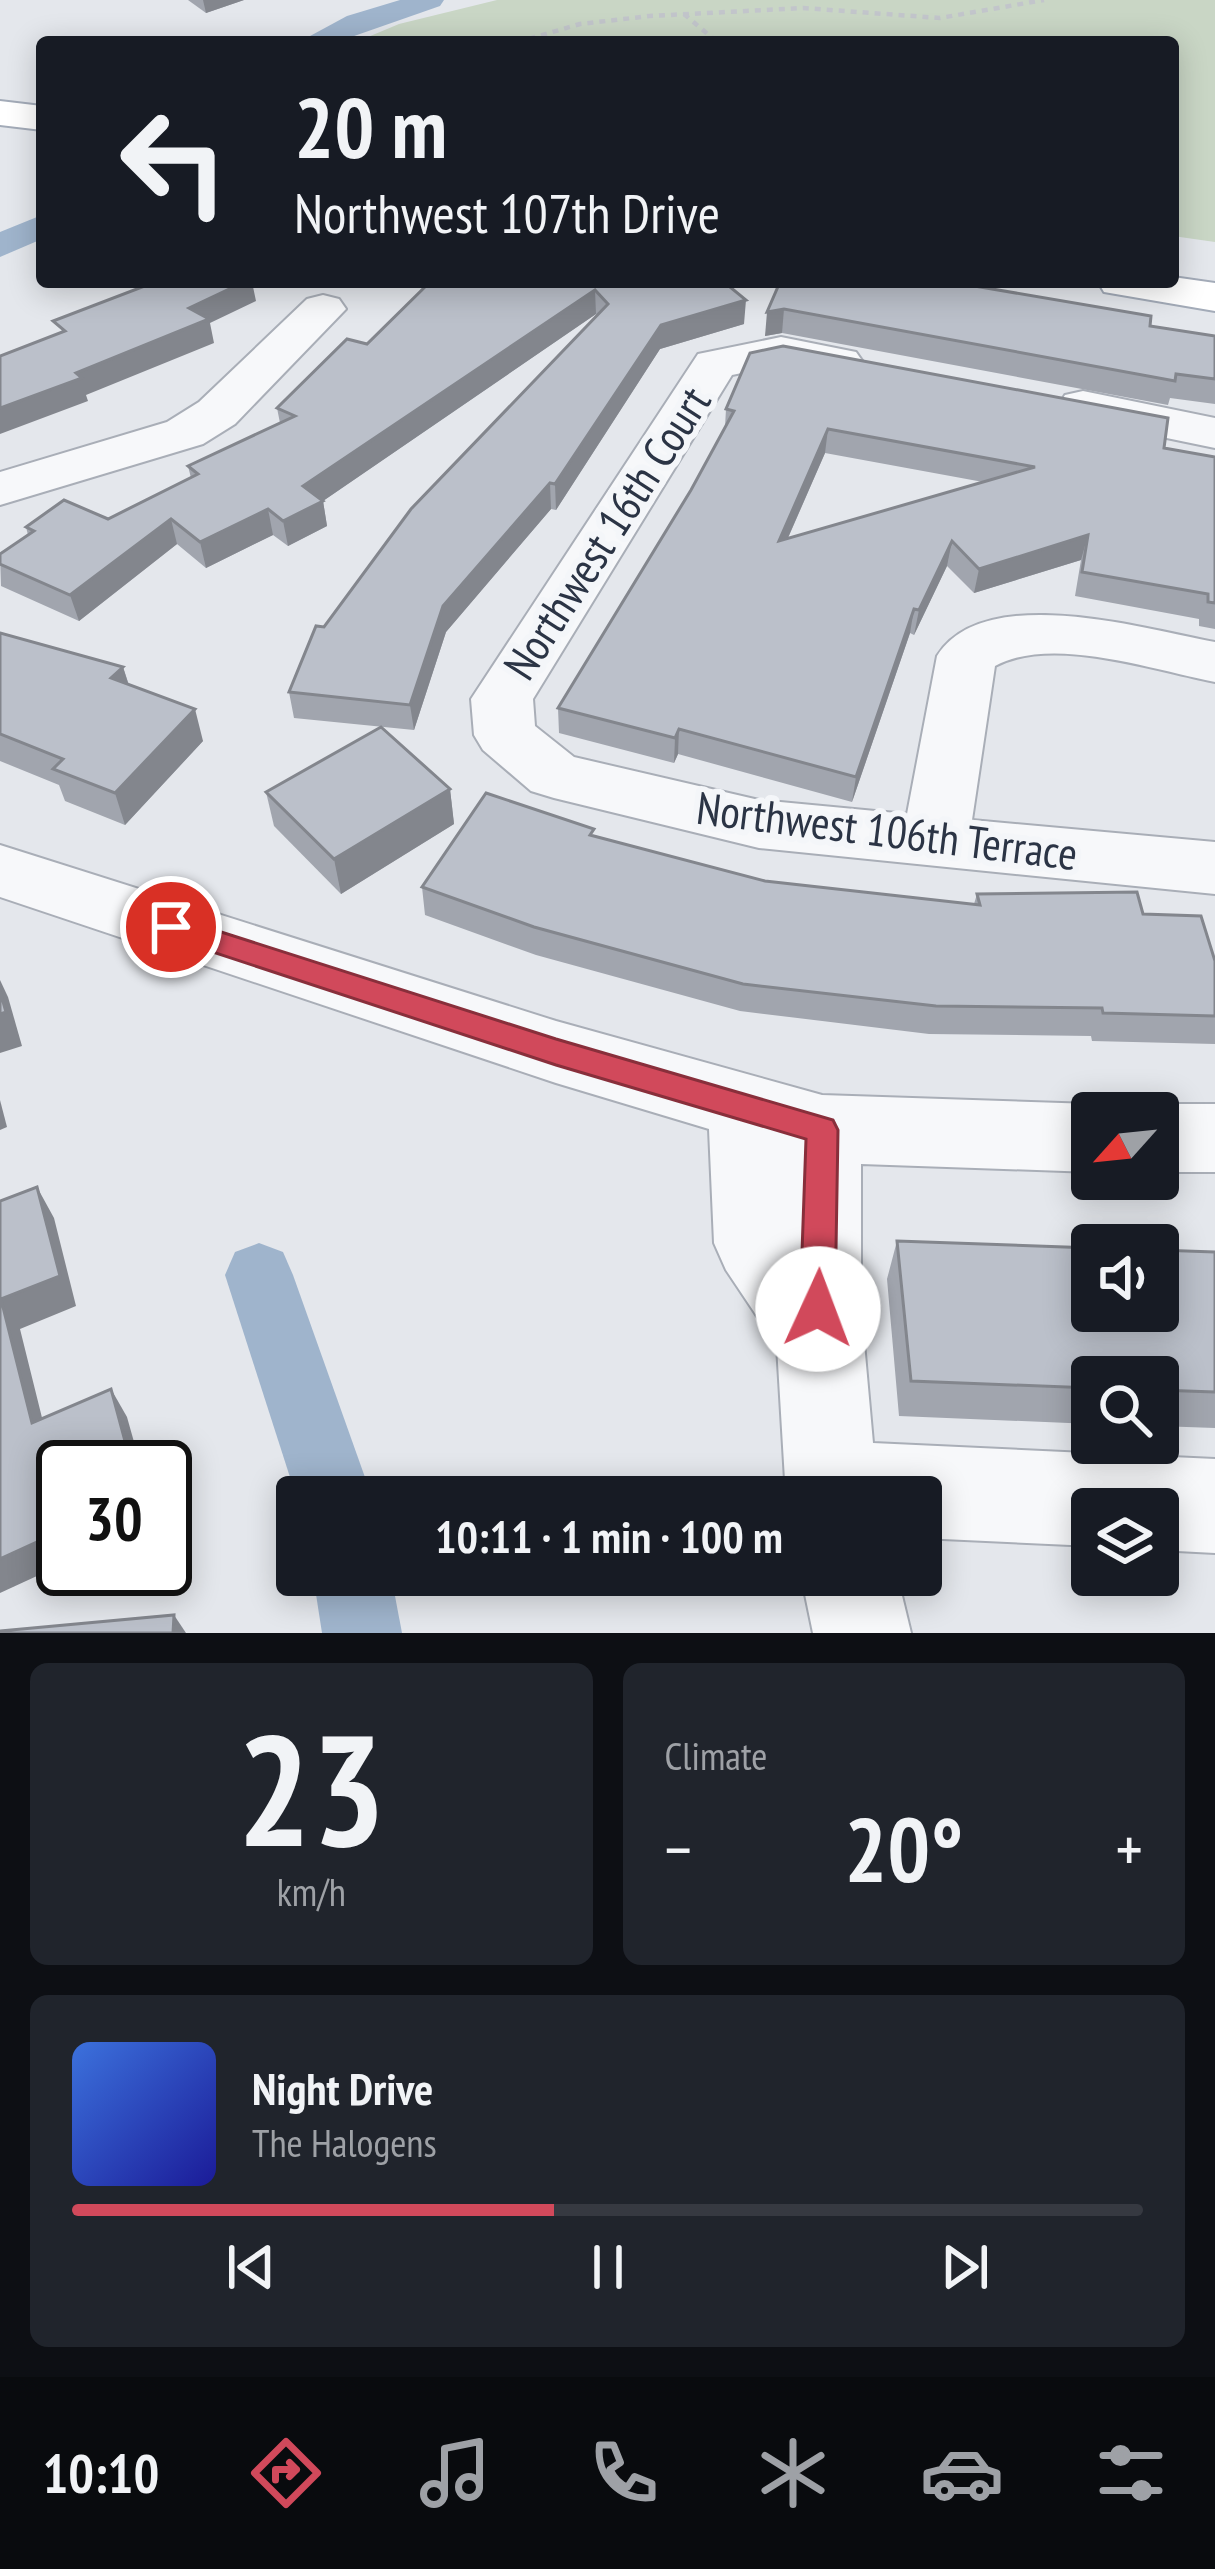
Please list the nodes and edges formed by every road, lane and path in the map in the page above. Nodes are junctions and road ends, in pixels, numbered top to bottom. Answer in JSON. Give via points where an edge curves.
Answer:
{"nodes":[{"id":1,"x":1044,"y":0,"type":"edge"},
{"id":2,"x":684,"y":14,"type":"junction"},
{"id":3,"x":539,"y":36,"type":"edge"},
{"id":4,"x":710,"y":36,"type":"edge"},
{"id":5,"x":0,"y":84,"type":"edge"},
{"id":6,"x":36,"y":87,"type":"edge"},
{"id":7,"x":0,"y":113,"type":"edge"},
{"id":8,"x":36,"y":117,"type":"edge"},
{"id":9,"x":1179,"y":259,"type":"edge"},
{"id":10,"x":1215,"y":264,"type":"edge"},
{"id":11,"x":1161,"y":288,"type":"edge"},
{"id":12,"x":1215,"y":296,"type":"edge"},
{"id":13,"x":323,"y":308,"type":"dead end"},
{"id":14,"x":875,"y":368,"type":"edge"},
{"id":15,"x":1039,"y":398,"type":"edge"},
{"id":16,"x":1215,"y":433,"type":"edge"},
{"id":17,"x":0,"y":489,"type":"edge"},
{"id":18,"x":1215,"y":662,"type":"edge"},
{"id":19,"x":505,"y":735,"type":"joint"},
{"id":20,"x":935,"y":843,"type":"junction"},
{"id":21,"x":1215,"y":868,"type":"edge"},
{"id":22,"x":0,"y":871,"type":"edge"},
{"id":23,"x":784,"y":1118,"type":"junction"},
{"id":24,"x":1071,"y":1137,"type":"edge"},
{"id":25,"x":1179,"y":1138,"type":"edge"},
{"id":26,"x":1215,"y":1138,"type":"edge"},
{"id":27,"x":833,"y":1476,"type":"edge"},
{"id":28,"x":1215,"y":1506,"type":"edge"},
{"id":29,"x":942,"y":1516,"type":"edge"},
{"id":30,"x":854,"y":1596,"type":"edge"},
{"id":31,"x":862,"y":1633,"type":"edge"}],
"edges":[{"from":1,"to":2,"type":"path","via":[[940,18],[803,8]]},
{"from":2,"to":3,"type":"path"},
{"from":2,"to":4,"type":"path"},
{"from":5,"to":6,"type":"main road"},
{"from":7,"to":8,"type":"main road"},
{"from":9,"to":10,"type":"main road"},
{"from":11,"to":12,"type":"main road"},
{"from":13,"to":17,"type":"street","via":[[184,434]]},
{"from":14,"to":19,"type":"street","name":"Northwest 16th Court","via":[[781,351],[715,364],[502,699]]},
{"from":15,"to":16,"type":"street"},
{"from":18,"to":20,"type":"street","via":[[1065,634],[1004,637],[967,656]]},
{"from":19,"to":20,"type":"street","name":"Northwest 106th Terrace","via":[[554,775],[759,824]]},
{"from":20,"to":21,"type":"street","name":"Northwest 106th Terrace"},
{"from":22,"to":23,"type":"street"},
{"from":23,"to":24,"type":"street"},
{"from":23,"to":27,"type":"street","via":[[820,1335]]},
{"from":25,"to":26,"type":"street"},
{"from":28,"to":29,"type":"street"},
{"from":30,"to":31,"type":"street"}]}
